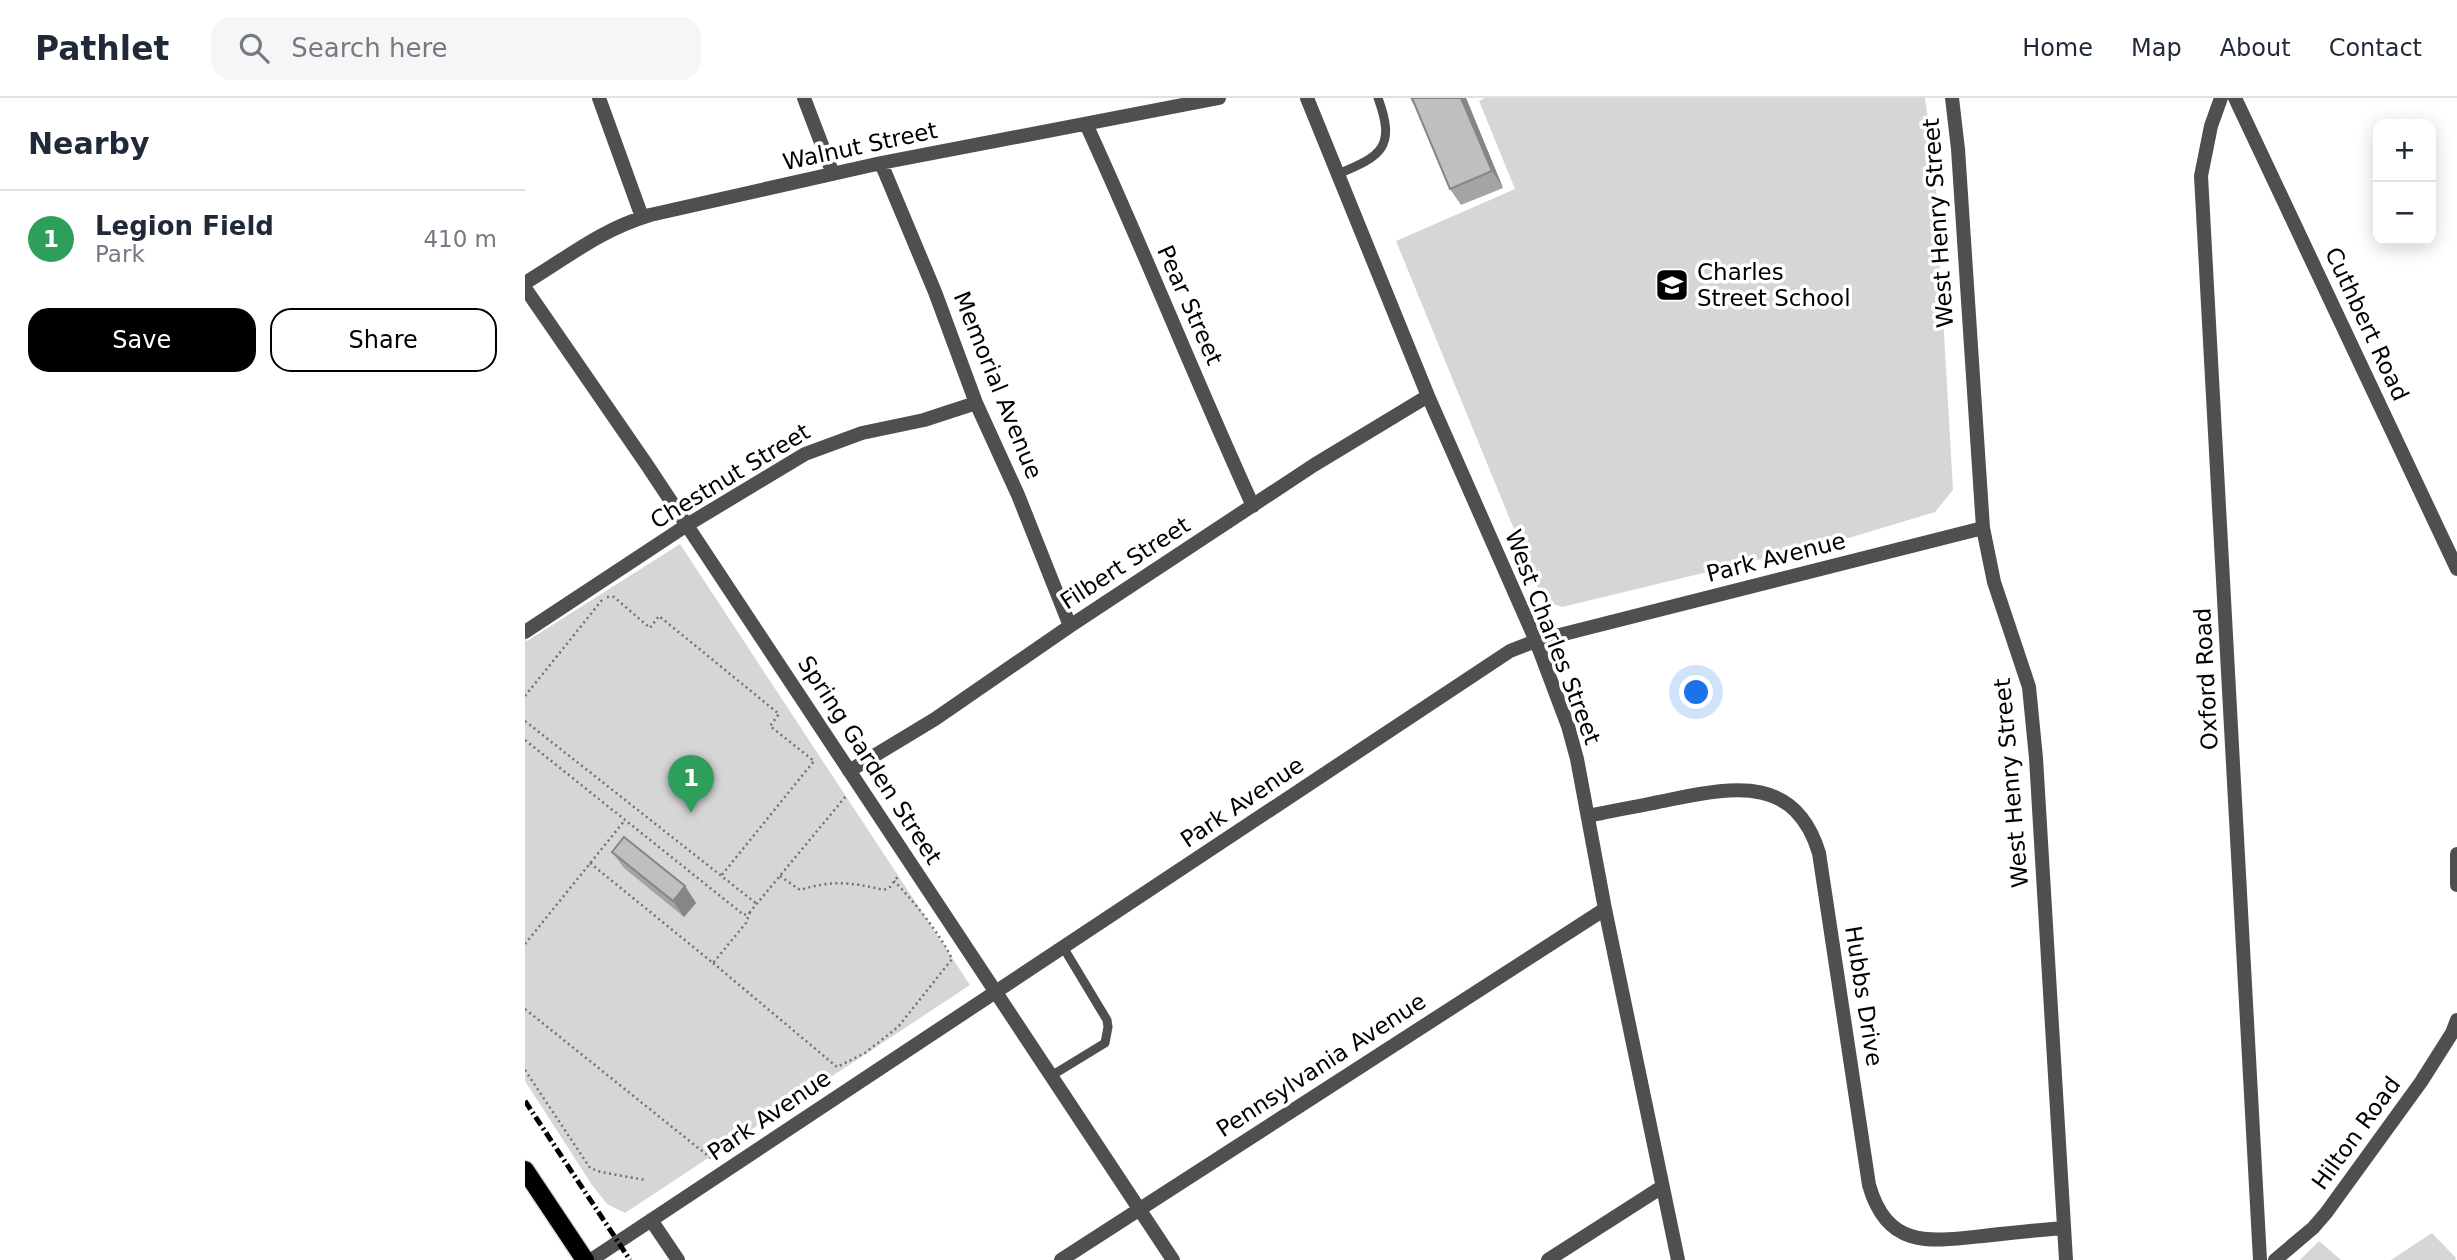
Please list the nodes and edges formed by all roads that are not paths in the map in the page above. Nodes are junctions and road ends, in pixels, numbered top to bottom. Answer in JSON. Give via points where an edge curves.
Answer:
{"nodes":[{"id":1,"x":599,"y":98,"type":"edge"},
{"id":2,"x":804,"y":98,"type":"edge"},
{"id":3,"x":1133,"y":98,"type":"edge"},
{"id":4,"x":1219,"y":98,"type":"edge"},
{"id":5,"x":1307,"y":98,"type":"edge"},
{"id":6,"x":1378,"y":98,"type":"edge"},
{"id":7,"x":1952,"y":98,"type":"edge"},
{"id":8,"x":2221,"y":98,"type":"edge"},
{"id":9,"x":2235,"y":98,"type":"edge"},
{"id":10,"x":1138,"y":114,"type":"junction"},
{"id":11,"x":1086,"y":124,"type":"junction"},
{"id":12,"x":881,"y":163,"type":"junction"},
{"id":13,"x":832,"y":174,"type":"junction"},
{"id":14,"x":1338,"y":174,"type":"junction"},
{"id":15,"x":642,"y":217,"type":"junction"},
{"id":16,"x":525,"y":285,"type":"edge"},
{"id":17,"x":1428,"y":396,"type":"junction"},
{"id":18,"x":976,"y":403,"type":"junction"},
{"id":19,"x":1253,"y":506,"type":"junction"},
{"id":20,"x":687,"y":526,"type":"junction"},
{"id":21,"x":1983,"y":528,"type":"junction"},
{"id":22,"x":2457,"y":569,"type":"edge"},
{"id":23,"x":1070,"y":626,"type":"junction"},
{"id":24,"x":525,"y":632,"type":"edge"},
{"id":25,"x":1536,"y":642,"type":"junction"},
{"id":26,"x":853,"y":777,"type":"junction"},
{"id":27,"x":1588,"y":816,"type":"junction"},
{"id":28,"x":2457,"y":854,"type":"edge"},
{"id":29,"x":2457,"y":885,"type":"edge"},
{"id":30,"x":1605,"y":909,"type":"junction"},
{"id":31,"x":1063,"y":947,"type":"junction"},
{"id":32,"x":996,"y":992,"type":"junction"},
{"id":33,"x":2457,"y":1020,"type":"edge"},
{"id":34,"x":1052,"y":1076,"type":"junction"},
{"id":35,"x":525,"y":1170,"type":"edge"},
{"id":36,"x":1662,"y":1187,"type":"junction"},
{"id":37,"x":1139,"y":1209,"type":"junction"},
{"id":38,"x":651,"y":1220,"type":"junction"},
{"id":39,"x":2064,"y":1227,"type":"junction"},
{"id":40,"x":585,"y":1260,"type":"edge"},
{"id":41,"x":591,"y":1260,"type":"edge"},
{"id":42,"x":678,"y":1260,"type":"edge"},
{"id":43,"x":1061,"y":1260,"type":"edge"},
{"id":44,"x":1173,"y":1260,"type":"edge"},
{"id":45,"x":1548,"y":1260,"type":"edge"},
{"id":46,"x":1678,"y":1260,"type":"edge"},
{"id":47,"x":2066,"y":1260,"type":"edge"},
{"id":48,"x":2260,"y":1260,"type":"edge"},
{"id":49,"x":2275,"y":1260,"type":"edge"}],
"edges":[{"from":1,"to":15,"type":"street"},
{"from":2,"to":13,"type":"street"},
{"from":3,"to":10,"type":"street"},
{"from":4,"to":10,"type":"street","name":"Walnut Street"},
{"from":5,"to":14,"type":"street","name":"West Charles Street"},
{"from":6,"to":14,"type":"lane","via":[[1386,129],[1382,148],[1366,163]]},
{"from":7,"to":21,"type":"street","name":"West Henry Street"},
{"from":8,"to":48,"type":"street","name":"Oxford Road","via":[[2201,176]]},
{"from":9,"to":22,"type":"street","name":"Cuthbert Road"},
{"from":10,"to":11,"type":"street","name":"Walnut Street"},
{"from":11,"to":12,"type":"street","name":"Walnut Street"},
{"from":11,"to":19,"type":"street","name":"Pear Street"},
{"from":12,"to":13,"type":"street","name":"Walnut Street"},
{"from":12,"to":18,"type":"street","name":"Memorial Avenue"},
{"from":13,"to":15,"type":"street","name":"Walnut Street"},
{"from":14,"to":17,"type":"street","name":"West Charles Street"},
{"from":15,"to":16,"type":"street","name":"Walnut Street","via":[[597,236]]},
{"from":16,"to":20,"type":"street","name":"Spring Garden Street"},
{"from":17,"to":19,"type":"street","name":"Filbert Street"},
{"from":17,"to":25,"type":"street","name":"West Charles Street"},
{"from":18,"to":20,"type":"street","name":"Chestnut Street","via":[[816,449]]},
{"from":18,"to":23,"type":"street","name":"Memorial Avenue"},
{"from":19,"to":23,"type":"street","name":"Filbert Street"},
{"from":20,"to":24,"type":"street","name":"Chestnut Street"},
{"from":20,"to":26,"type":"street","name":"Spring Garden Street"},
{"from":21,"to":25,"type":"street","name":"Park Avenue"},
{"from":21,"to":39,"type":"street","name":"West Henry Street","via":[[1994,582],[2029,687]]},
{"from":23,"to":26,"type":"street","name":"Filbert Street"},
{"from":25,"to":27,"type":"street","name":"West Charles Street","via":[[1569,726]]},
{"from":25,"to":31,"type":"street","name":"Park Avenue","via":[[1510,651]]},
{"from":26,"to":32,"type":"street","name":"Spring Garden Street"},
{"from":27,"to":30,"type":"street","name":"West Charles Street"},
{"from":27,"to":39,"type":"street","name":"Hubbs Drive","via":[[1737,789],[1771,796],[1802,815],[1813,831],[1819,853],[1869,1185],[1882,1216],[1905,1235],[1933,1241]]},
{"from":28,"to":29,"type":"street"},
{"from":30,"to":36,"type":"street","name":"West Charles Street"},
{"from":30,"to":37,"type":"street","name":"Pennsylvania Avenue"},
{"from":31,"to":32,"type":"street","name":"Park Avenue"},
{"from":31,"to":34,"type":"lane","via":[[1108,1027],[1105,1043]]},
{"from":32,"to":34,"type":"street","name":"Spring Garden Street"},
{"from":32,"to":38,"type":"street","name":"Park Avenue"},
{"from":33,"to":49,"type":"street","name":"Hilton Road","via":[[2432,1066],[2326,1213]]},
{"from":34,"to":37,"type":"street","name":"Spring Garden Street"},
{"from":35,"to":40,"type":"main road"},
{"from":36,"to":45,"type":"street"},
{"from":36,"to":46,"type":"street","name":"West Charles Street"},
{"from":37,"to":43,"type":"street","name":"Pennsylvania Avenue"},
{"from":37,"to":44,"type":"street","name":"Spring Garden Street"},
{"from":38,"to":41,"type":"street","name":"Park Avenue"},
{"from":38,"to":42,"type":"street"},
{"from":39,"to":47,"type":"street","name":"West Henry Street"}]}
